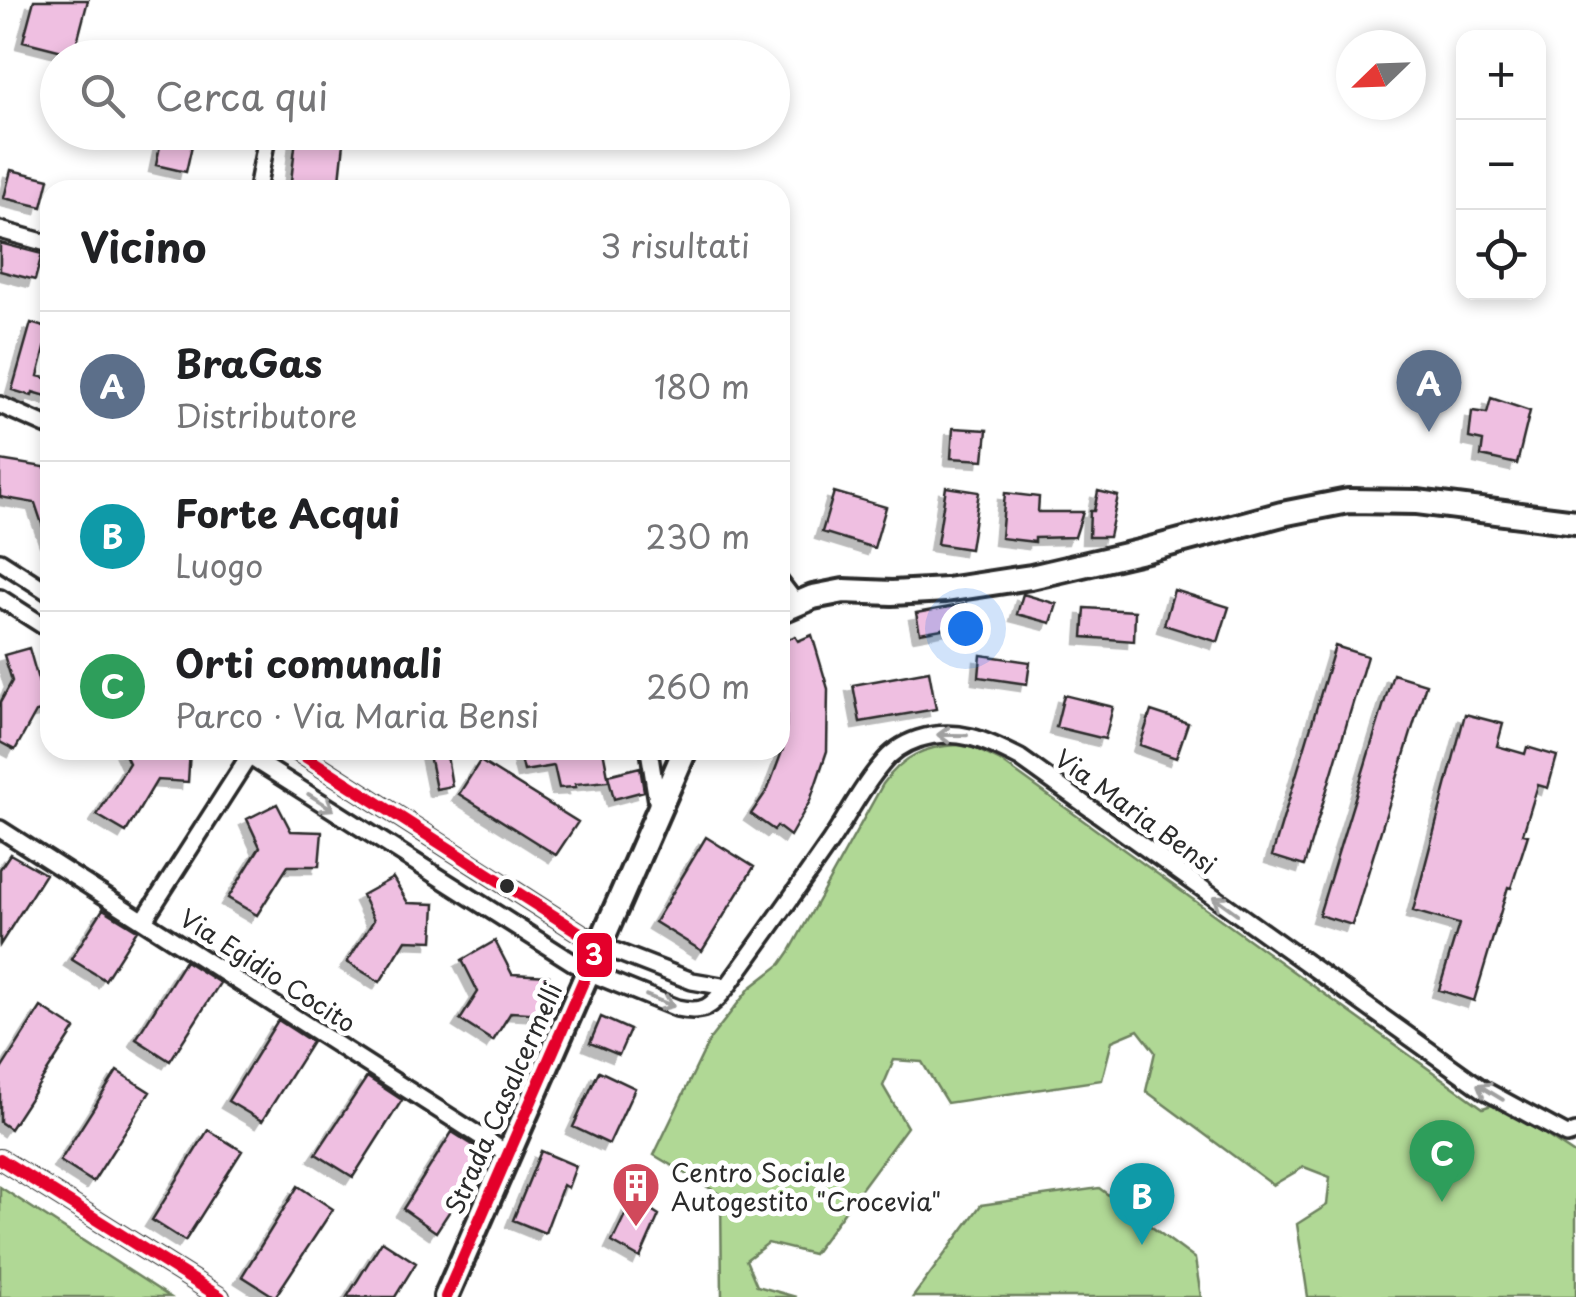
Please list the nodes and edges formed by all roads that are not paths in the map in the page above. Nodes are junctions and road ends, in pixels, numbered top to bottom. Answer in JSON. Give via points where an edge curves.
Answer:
{"nodes":[{"id":1,"x":265,"y":150,"type":"edge"},
{"id":2,"x":259,"y":180,"type":"edge"},
{"id":3,"x":0,"y":230,"type":"edge"},
{"id":4,"x":40,"y":241,"type":"edge"},
{"id":5,"x":0,"y":405,"type":"edge"},
{"id":6,"x":40,"y":423,"type":"edge"},
{"id":7,"x":1576,"y":522,"type":"edge"},
{"id":8,"x":0,"y":560,"type":"edge"},
{"id":9,"x":40,"y":586,"type":"edge"},
{"id":10,"x":0,"y":598,"type":"edge"},
{"id":11,"x":790,"y":606,"type":"edge"},
{"id":12,"x":40,"y":624,"type":"edge"},
{"id":13,"x":240,"y":760,"type":"edge"},
{"id":14,"x":255,"y":760,"type":"edge"},
{"id":15,"x":311,"y":760,"type":"edge"},
{"id":16,"x":650,"y":760,"type":"edge"},
{"id":17,"x":680,"y":760,"type":"edge"},
{"id":18,"x":658,"y":810,"type":"junction"},
{"id":19,"x":0,"y":828,"type":"edge"},
{"id":20,"x":144,"y":920,"type":"junction"},
{"id":21,"x":600,"y":946,"type":"junction"},
{"id":22,"x":588,"y":972,"type":"junction"},
{"id":23,"x":727,"y":987,"type":"junction"},
{"id":24,"x":1576,"y":1132,"type":"edge"},
{"id":25,"x":508,"y":1154,"type":"junction"},
{"id":26,"x":0,"y":1158,"type":"edge"},
{"id":27,"x":220,"y":1297,"type":"edge"},
{"id":28,"x":446,"y":1297,"type":"edge"}],
"edges":[{"from":1,"to":2,"type":"street"},
{"from":3,"to":4,"type":"street"},
{"from":5,"to":6,"type":"street"},
{"from":7,"to":11,"type":"main road","via":[[1417,502],[1348,501],[997,584],[844,590]]},
{"from":8,"to":9,"type":"street"},
{"from":10,"to":12,"type":"street"},
{"from":13,"to":20,"type":"street"},
{"from":14,"to":22,"type":"street","name":"Via Maria Bensi","one_way":true},
{"from":15,"to":21,"type":"street"},
{"from":16,"to":18,"type":"street"},
{"from":17,"to":18,"type":"main road","name":"Strada Casalcermelli"},
{"from":18,"to":21,"type":"main road","name":"Strada Casalcermelli"},
{"from":19,"to":20,"type":"street","name":"Via Egidio Cocito"},
{"from":20,"to":25,"type":"street","name":"Via Egidio Cocito"},
{"from":21,"to":22,"type":"main road","name":"Strada Casalcermelli"},
{"from":21,"to":23,"type":"street","via":[[692,981]]},
{"from":22,"to":23,"type":"street","name":"Via Maria Bensi","one_way":true,"via":[[692,1011],[712,1006]]},
{"from":22,"to":25,"type":"main road","name":"Strada Casalcermelli"},
{"from":24,"to":23,"type":"street","name":"Via Maria Bensi","one_way":true,"via":[[1567,1135],[1484,1090],[1020,758],[962,734],[918,739],[883,762]]},
{"from":25,"to":28,"type":"main road","name":"Strada Casalcermelli"},
{"from":26,"to":27,"type":"street"}]}
